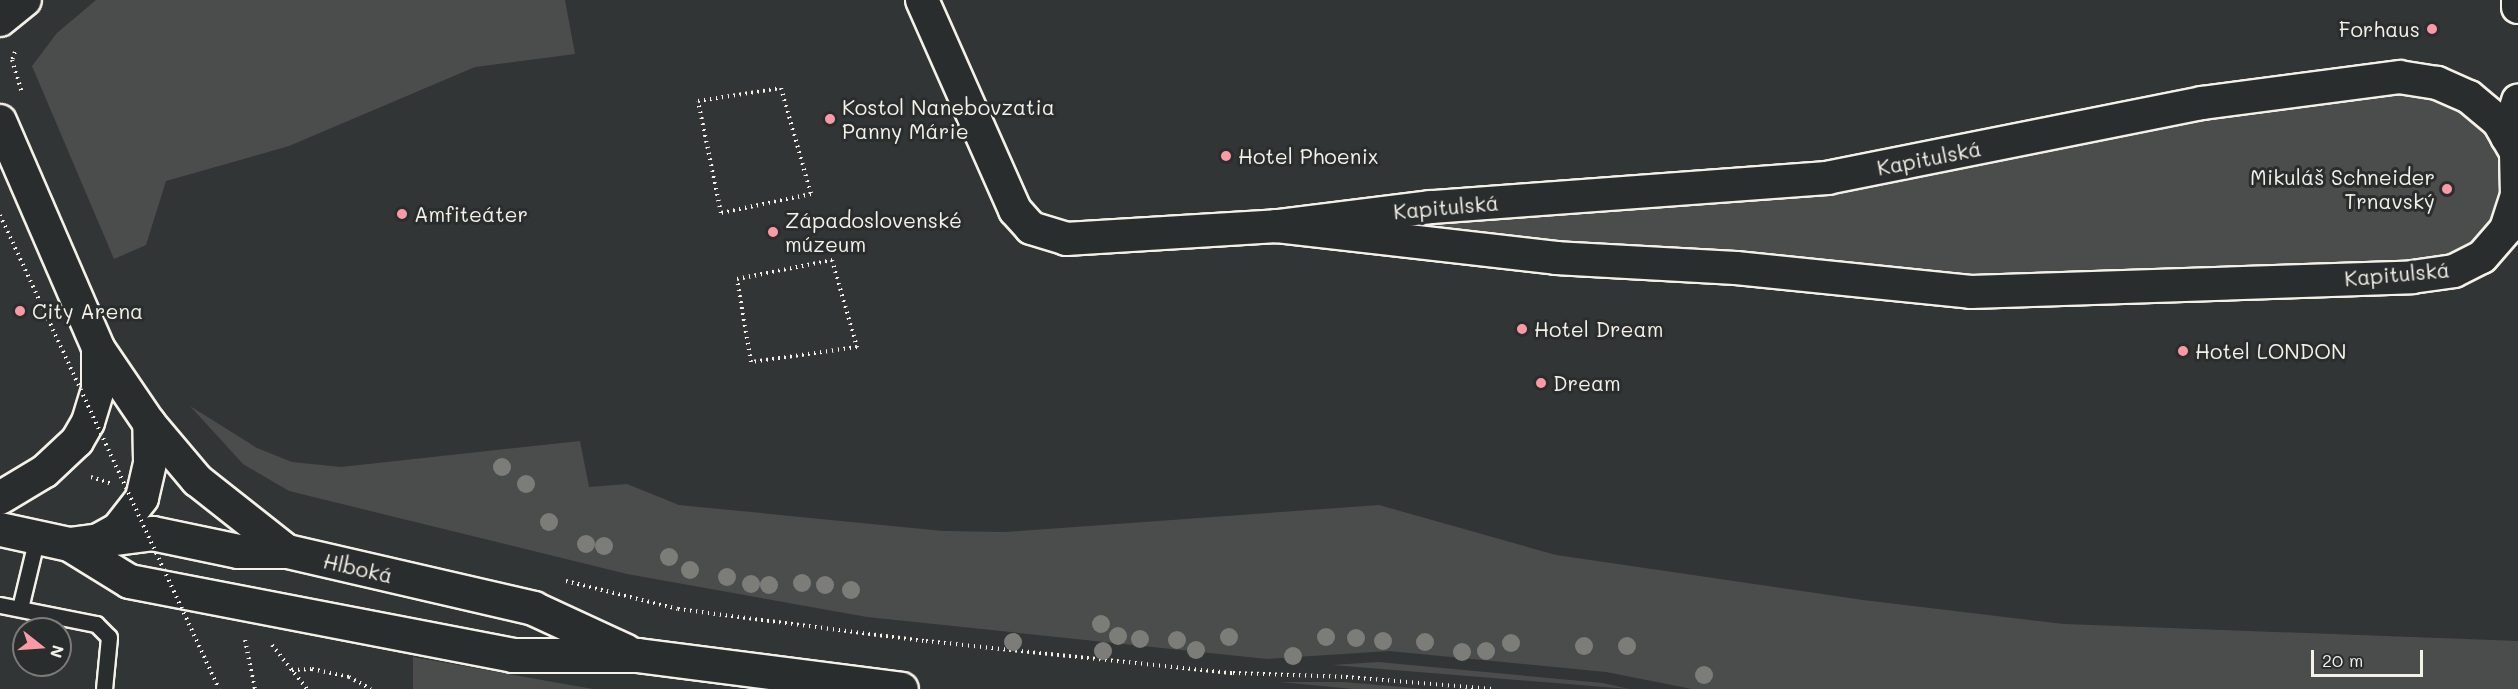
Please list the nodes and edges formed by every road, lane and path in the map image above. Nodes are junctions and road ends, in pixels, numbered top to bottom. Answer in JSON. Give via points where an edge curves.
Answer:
{"nodes":[{"id":1,"x":25,"y":0,"type":"edge"},
{"id":2,"x":922,"y":0,"type":"edge"},
{"id":3,"x":2518,"y":0,"type":"edge"},
{"id":4,"x":2518,"y":7,"type":"edge"},
{"id":5,"x":0,"y":20,"type":"edge"},
{"id":6,"x":2518,"y":101,"type":"edge"},
{"id":7,"x":0,"y":121,"type":"edge"},
{"id":8,"x":2507,"y":137,"type":"junction"},
{"id":9,"x":721,"y":213,"type":"joint"},
{"id":10,"x":0,"y":215,"type":"edge"},
{"id":11,"x":1276,"y":226,"type":"junction"},
{"id":12,"x":98,"y":348,"type":"junction"},
{"id":13,"x":752,"y":362,"type":"joint"},
{"id":14,"x":149,"y":423,"type":"junction"},
{"id":15,"x":79,"y":472,"type":"dead end"},
{"id":16,"x":128,"y":487,"type":"dead end"},
{"id":17,"x":0,"y":498,"type":"edge"},
{"id":18,"x":0,"y":529,"type":"edge"},
{"id":19,"x":37,"y":537,"type":"junction"},
{"id":20,"x":81,"y":544,"type":"junction"},
{"id":21,"x":287,"y":551,"type":"junction"},
{"id":22,"x":564,"y":580,"type":"dead end"},
{"id":23,"x":0,"y":605,"type":"edge"},
{"id":24,"x":20,"y":608,"type":"junction"},
{"id":25,"x":246,"y":634,"type":"dead end"},
{"id":26,"x":267,"y":639,"type":"dead end"},
{"id":27,"x":637,"y":655,"type":"junction"},
{"id":28,"x":292,"y":670,"type":"junction"},
{"id":29,"x":104,"y":689,"type":"edge"},
{"id":30,"x":219,"y":689,"type":"edge"},
{"id":31,"x":255,"y":689,"type":"edge"},
{"id":32,"x":308,"y":689,"type":"edge"},
{"id":33,"x":371,"y":689,"type":"edge"},
{"id":34,"x":901,"y":689,"type":"edge"},
{"id":35,"x":1494,"y":689,"type":"edge"}],
"edges":[{"from":1,"to":5,"type":"street"},
{"from":2,"to":11,"type":"street","name":"Kapitulská","via":[[1015,210],[1031,228],[1066,239]]},
{"from":3,"to":4,"type":"street"},
{"from":6,"to":8,"type":"street"},
{"from":7,"to":12,"type":"street"},
{"from":8,"to":11,"type":"street","name":"Kapitulská","via":[[2499,122],[2469,98],[2437,83],[2400,78],[2202,103],[1828,178],[1430,207]]},
{"from":8,"to":11,"type":"street","name":"Kapitulská","via":[[2516,152],[2517,196],[2506,229],[2482,257],[2454,271],[2412,277],[1971,292],[1736,268],[1556,258]]},
{"from":9,"to":9,"type":"path","via":[[698,101],[781,87],[811,194]]},
{"from":10,"to":30,"type":"path","bridge":true},
{"from":12,"to":14,"type":"street"},
{"from":12,"to":17,"type":"street","via":[[98,390],[77,441],[45,471]]},
{"from":13,"to":13,"type":"path","via":[[737,279],[832,260],[857,347]]},
{"from":14,"to":20,"type":"street","via":[[150,462],[142,498],[118,529]]},
{"from":14,"to":21,"type":"street","via":[[197,480]]},
{"from":15,"to":16,"type":"path"},
{"from":18,"to":19,"type":"street","name":"Hlboká"},
{"from":19,"to":20,"type":"street","name":"Hlboká"},
{"from":19,"to":24,"type":"lane"},
{"from":20,"to":21,"type":"street","name":"Hlboká","via":[[152,533],[238,551]]},
{"from":20,"to":27,"type":"street","name":"Hlboká","via":[[129,581],[512,655]]},
{"from":21,"to":27,"type":"street","name":"Hlboká","via":[[533,608]]},
{"from":22,"to":35,"type":"path","via":[[678,609],[949,644],[1233,672]]},
{"from":23,"to":24,"type":"lane"},
{"from":24,"to":29,"type":"lane","via":[[96,624],[109,637]]},
{"from":25,"to":31,"type":"path","via":[[244,645]]},
{"from":26,"to":28,"type":"path"},
{"from":27,"to":34,"type":"street","name":"Hlboká"},
{"from":28,"to":32,"type":"path"},
{"from":28,"to":33,"type":"path","via":[[312,669],[349,677]]}]}
